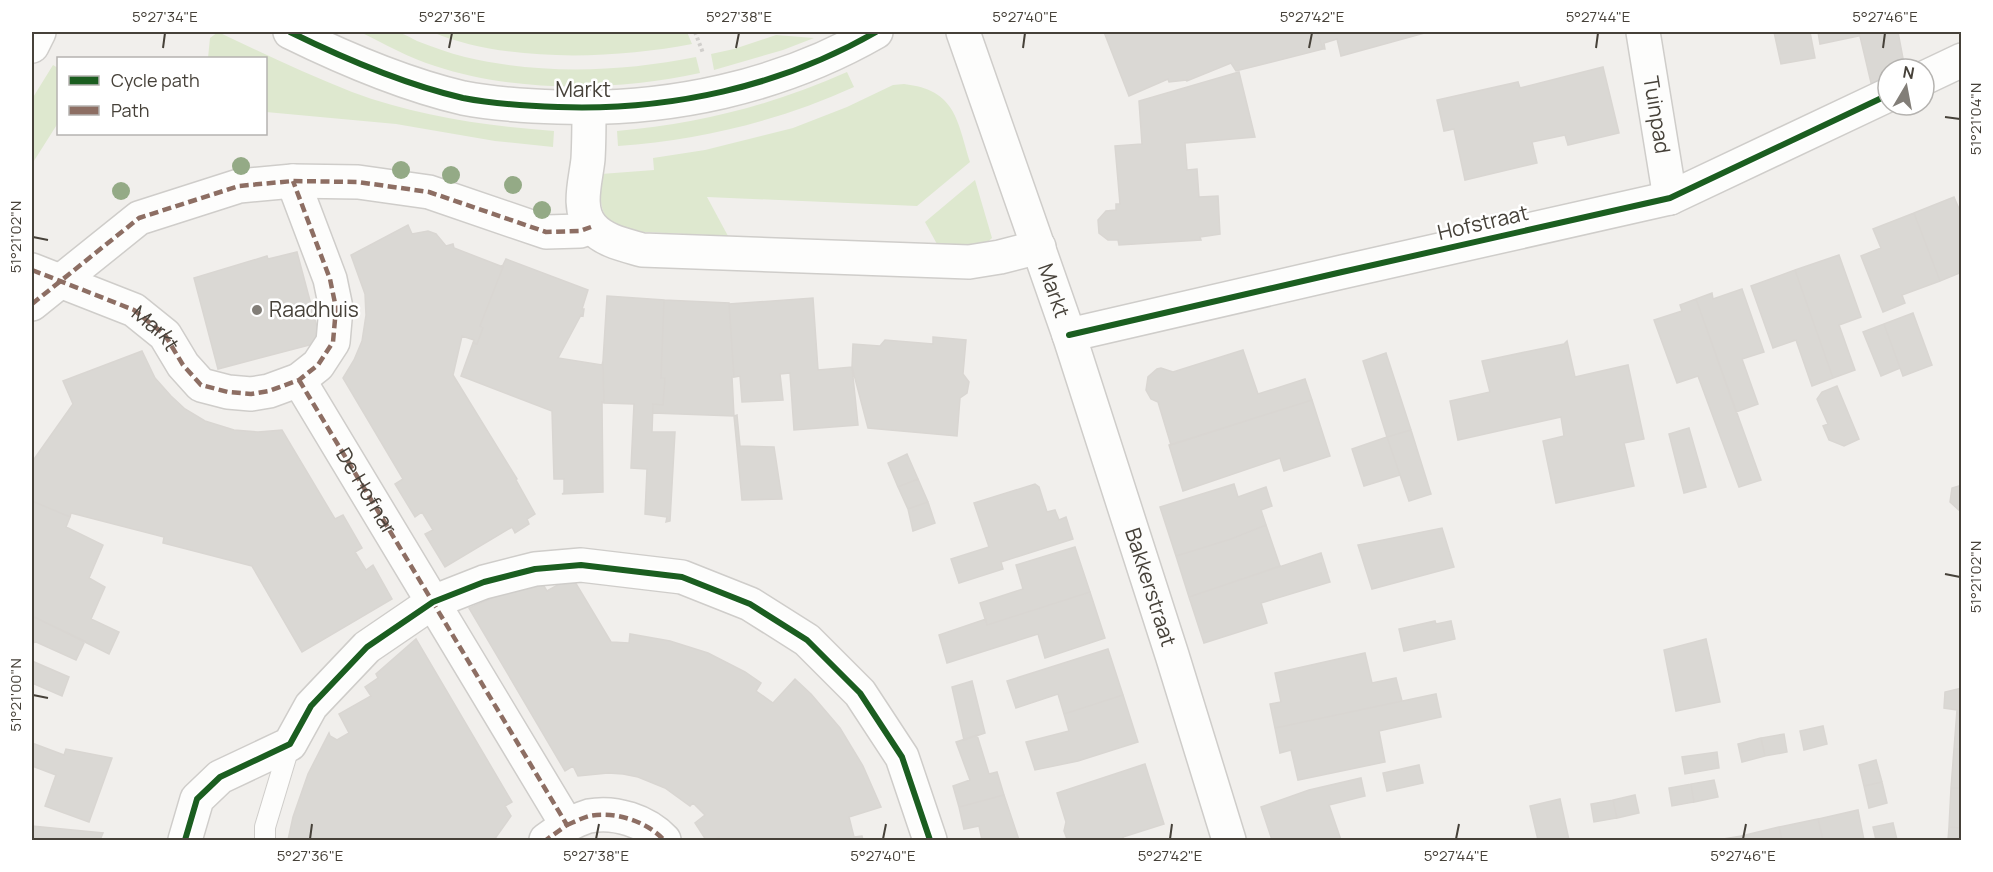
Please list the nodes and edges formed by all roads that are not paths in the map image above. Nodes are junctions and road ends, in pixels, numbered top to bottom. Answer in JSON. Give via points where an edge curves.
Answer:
{"nodes":[{"id":1,"x":39,"y":32,"type":"edge"},
{"id":2,"x":290,"y":32,"type":"edge"},
{"id":3,"x":876,"y":32,"type":"edge"},
{"id":4,"x":963,"y":32,"type":"edge"},
{"id":5,"x":1643,"y":32,"type":"edge"},
{"id":6,"x":32,"y":46,"type":"edge"},
{"id":7,"x":1962,"y":60,"type":"edge"},
{"id":8,"x":1936,"y":72,"type":"edge"},
{"id":9,"x":1876,"y":101,"type":"edge"},
{"id":10,"x":589,"y":108,"type":"junction"},
{"id":11,"x":293,"y":181,"type":"junction"},
{"id":12,"x":1670,"y":198,"type":"junction"},
{"id":13,"x":591,"y":226,"type":"junction"},
{"id":14,"x":1039,"y":247,"type":"junction"},
{"id":15,"x":46,"y":275,"type":"edge"},
{"id":16,"x":32,"y":304,"type":"edge"},
{"id":17,"x":1069,"y":336,"type":"junction"},
{"id":18,"x":299,"y":380,"type":"junction"},
{"id":19,"x":433,"y":602,"type":"junction"},
{"id":20,"x":290,"y":744,"type":"junction"},
{"id":21,"x":556,"y":832,"type":"edge"},
{"id":22,"x":185,"y":840,"type":"edge"},
{"id":23,"x":265,"y":840,"type":"edge"},
{"id":24,"x":664,"y":840,"type":"edge"},
{"id":25,"x":930,"y":840,"type":"edge"},
{"id":26,"x":1229,"y":840,"type":"edge"}],
"edges":[{"from":1,"to":6,"type":"street"},
{"from":2,"to":10,"type":"street","name":"Markt","via":[[404,81],[465,98]]},
{"from":3,"to":10,"type":"street","name":"Markt","via":[[824,58],[711,95],[644,106]]},
{"from":4,"to":14,"type":"street","name":"Markt"},
{"from":5,"to":12,"type":"street","name":"Tuinpad"},
{"from":7,"to":8,"type":"street"},
{"from":9,"to":12,"type":"street","name":"Hofstraat"},
{"from":10,"to":13,"type":"street","name":"Markt","via":[[583,206]]},
{"from":11,"to":13,"type":"street","via":[[358,182],[429,192],[546,232],[580,231]]},
{"from":11,"to":15,"type":"street","via":[[239,186],[139,218]]},
{"from":11,"to":18,"type":"street","name":"Markt","via":[[330,279],[336,308],[333,342],[318,365]]},
{"from":12,"to":17,"type":"street","name":"Hofstraat"},
{"from":13,"to":14,"type":"street","name":"Markt","via":[[610,241],[642,250],[969,262]]},
{"from":14,"to":17,"type":"street","name":"Markt"},
{"from":15,"to":16,"type":"street"},
{"from":15,"to":18,"type":"street","name":"Markt","via":[[134,310],[165,335],[201,385],[251,394]]},
{"from":17,"to":26,"type":"street","name":"Bakkerstraat"},
{"from":18,"to":19,"type":"street","name":"De Hofnar"},
{"from":19,"to":20,"type":"street","via":[[367,647],[311,706]]},
{"from":19,"to":21,"type":"street","name":"De Hofnar"},
{"from":19,"to":25,"type":"street","via":[[484,582],[535,569],[580,565],[682,577],[750,604],[807,640],[860,693],[902,757]]},
{"from":20,"to":22,"type":"street","via":[[220,777],[197,799]]},
{"from":20,"to":23,"type":"lane","via":[[265,827]]},
{"from":21,"to":24,"type":"street","name":"De Hofnar","via":[[590,816],[614,816],[638,821]]}]}
